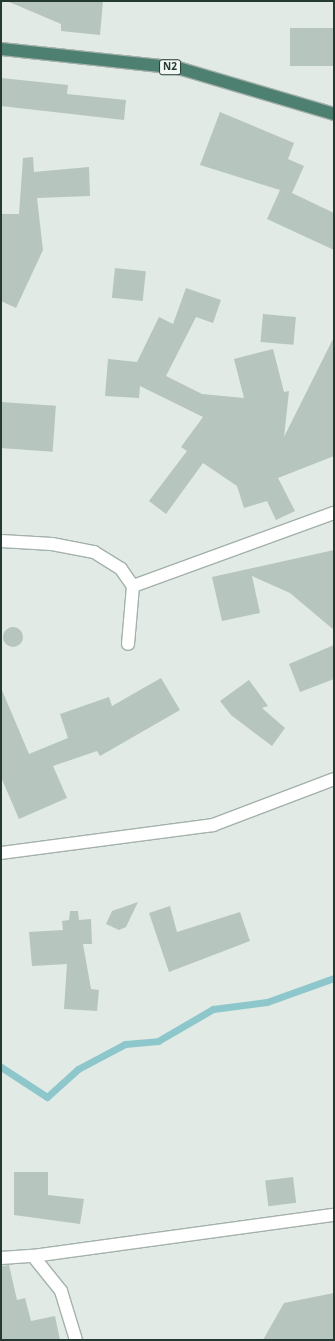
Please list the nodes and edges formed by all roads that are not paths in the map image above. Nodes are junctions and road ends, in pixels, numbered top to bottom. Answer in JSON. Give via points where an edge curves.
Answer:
{"nodes":[{"id":1,"x":1,"y":49,"type":"edge"},
{"id":2,"x":334,"y":114,"type":"edge"},
{"id":3,"x":334,"y":513,"type":"edge"},
{"id":4,"x":1,"y":541,"type":"edge"},
{"id":5,"x":133,"y":586,"type":"junction"},
{"id":6,"x":128,"y":644,"type":"dead end"},
{"id":7,"x":334,"y":779,"type":"edge"},
{"id":8,"x":1,"y":853,"type":"edge"},
{"id":9,"x":334,"y":1215,"type":"edge"},
{"id":10,"x":34,"y":1256,"type":"junction"},
{"id":11,"x":1,"y":1258,"type":"edge"},
{"id":12,"x":76,"y":1340,"type":"edge"}],
"edges":[{"from":1,"to":2,"type":"highway","number":"N2","via":[[178,68]]},
{"from":3,"to":5,"type":"street"},
{"from":4,"to":5,"type":"street","via":[[94,552],[121,569]]},
{"from":5,"to":6,"type":"street"},
{"from":7,"to":8,"type":"street","via":[[213,826]]},
{"from":9,"to":10,"type":"street"},
{"from":10,"to":11,"type":"street"},
{"from":10,"to":12,"type":"street","via":[[61,1291]]}]}
